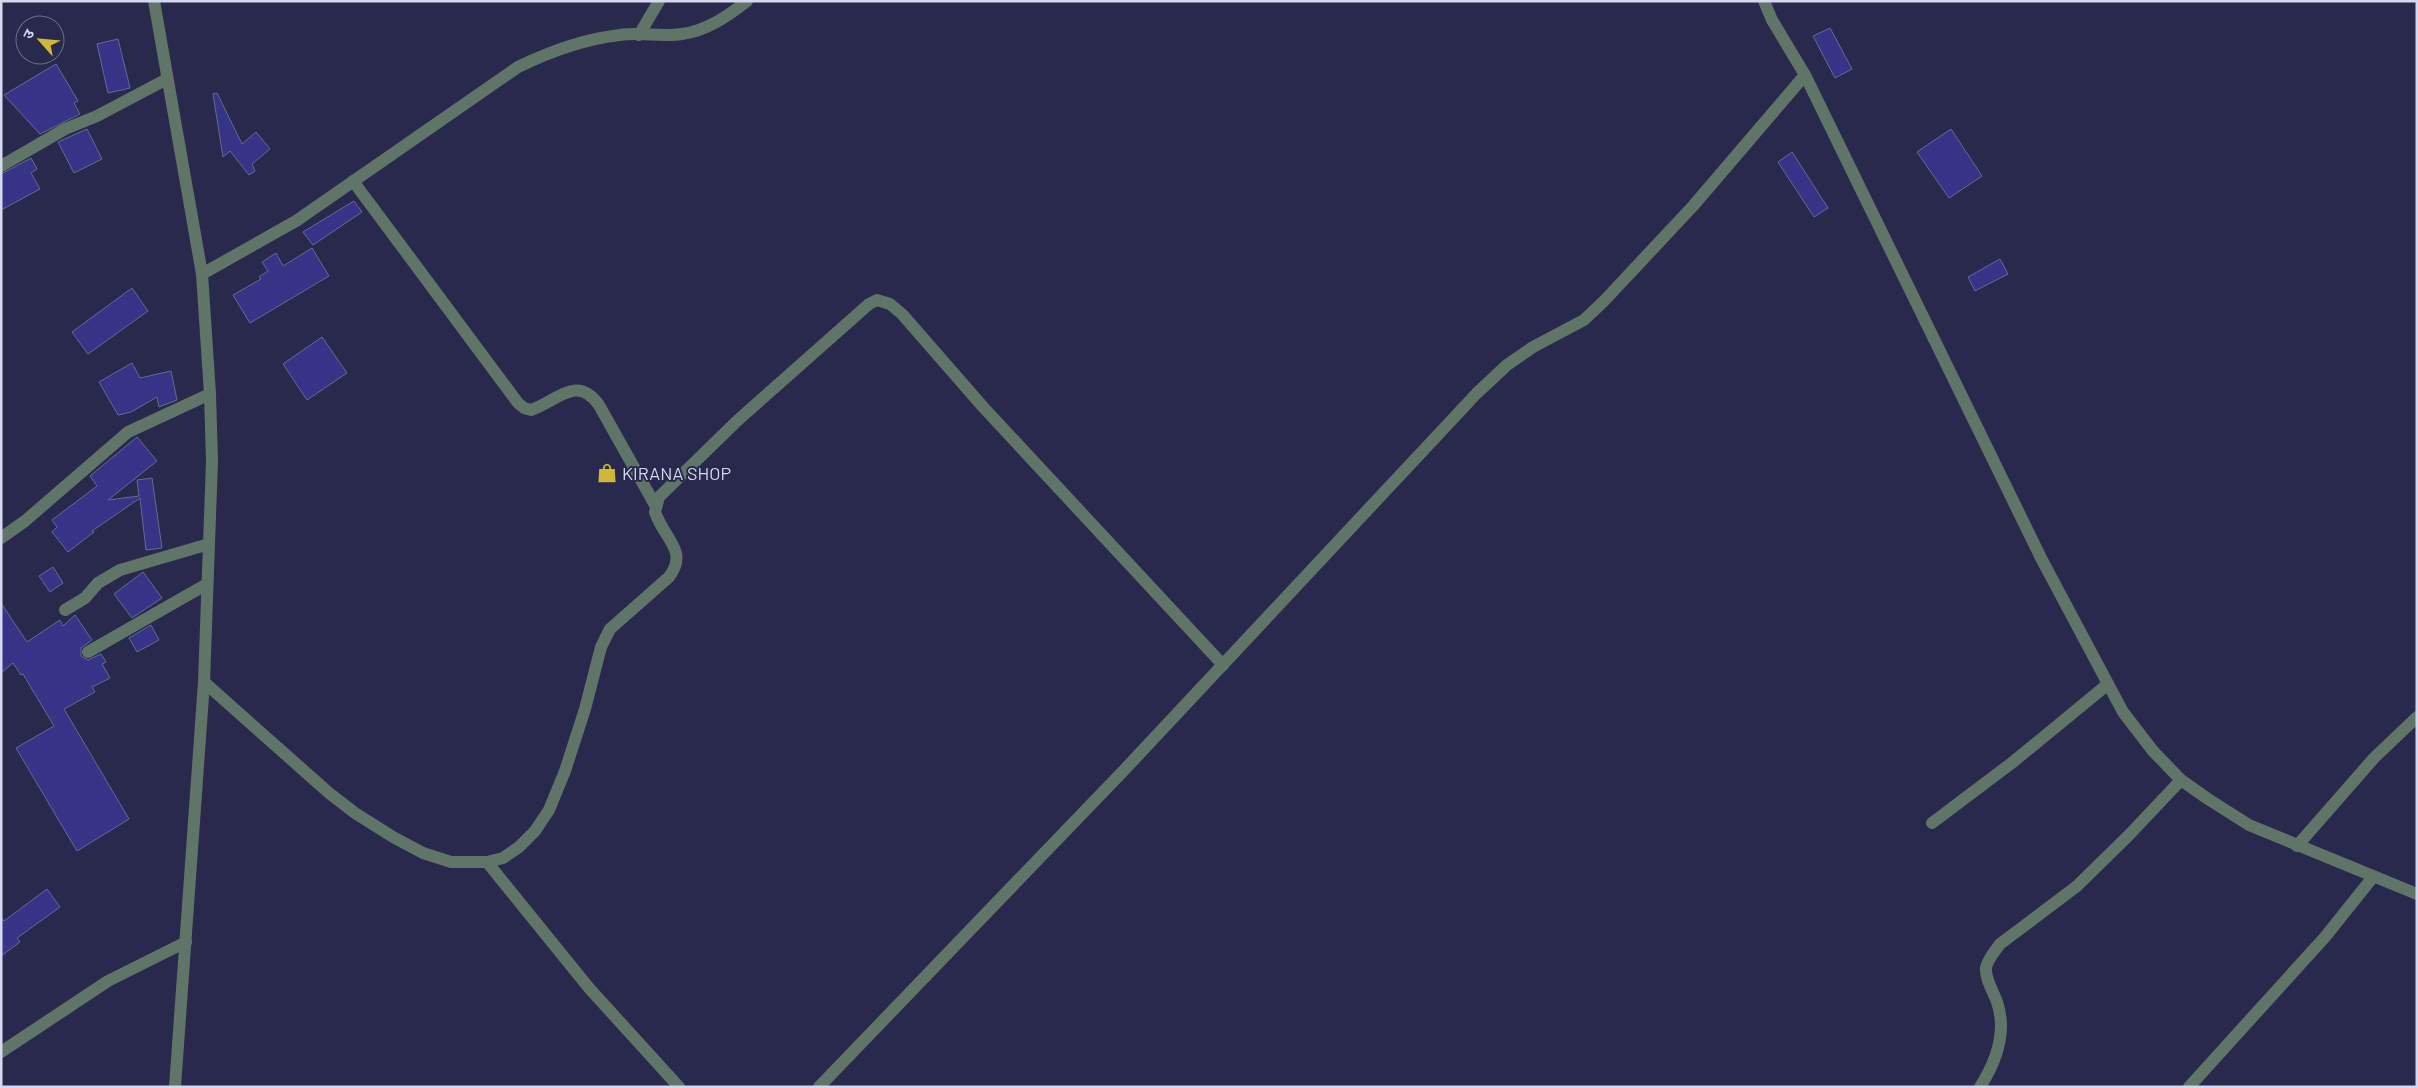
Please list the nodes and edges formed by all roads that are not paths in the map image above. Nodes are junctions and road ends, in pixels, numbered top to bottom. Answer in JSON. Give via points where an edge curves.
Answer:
{"nodes":[{"id":1,"x":154,"y":1,"type":"edge"},
{"id":2,"x":658,"y":1,"type":"edge"},
{"id":3,"x":747,"y":1,"type":"edge"},
{"id":4,"x":1764,"y":1,"type":"edge"},
{"id":5,"x":639,"y":34,"type":"junction"},
{"id":6,"x":1805,"y":75,"type":"junction"},
{"id":7,"x":167,"y":79,"type":"junction"},
{"id":8,"x":1,"y":166,"type":"edge"},
{"id":9,"x":353,"y":181,"type":"junction"},
{"id":10,"x":202,"y":274,"type":"junction"},
{"id":11,"x":210,"y":394,"type":"junction"},
{"id":12,"x":655,"y":505,"type":"junction"},
{"id":13,"x":1,"y":538,"type":"edge"},
{"id":14,"x":210,"y":544,"type":"junction"},
{"id":15,"x":208,"y":584,"type":"junction"},
{"id":16,"x":65,"y":610,"type":"dead end"},
{"id":17,"x":88,"y":652,"type":"dead end"},
{"id":18,"x":1223,"y":665,"type":"junction"},
{"id":19,"x":204,"y":682,"type":"junction"},
{"id":20,"x":2108,"y":684,"type":"junction"},
{"id":21,"x":2417,"y":717,"type":"edge"},
{"id":22,"x":2181,"y":780,"type":"junction"},
{"id":23,"x":1932,"y":823,"type":"dead end"},
{"id":24,"x":2297,"y":846,"type":"junction"},
{"id":25,"x":487,"y":862,"type":"junction"},
{"id":26,"x":2373,"y":877,"type":"junction"},
{"id":27,"x":2417,"y":894,"type":"edge"},
{"id":28,"x":186,"y":942,"type":"junction"},
{"id":29,"x":1,"y":1052,"type":"edge"},
{"id":30,"x":175,"y":1087,"type":"edge"},
{"id":31,"x":679,"y":1087,"type":"edge"},
{"id":32,"x":819,"y":1087,"type":"edge"},
{"id":33,"x":1980,"y":1087,"type":"edge"},
{"id":34,"x":2189,"y":1087,"type":"edge"}],
"edges":[{"from":1,"to":7,"type":"street"},
{"from":2,"to":5,"type":"street"},
{"from":3,"to":5,"type":"street","via":[[704,28],[683,34]]},
{"from":4,"to":6,"type":"street"},
{"from":5,"to":9,"type":"street","via":[[587,40],[549,52],[518,67]]},
{"from":6,"to":18,"type":"street","via":[[1693,206],[1604,301],[1584,320],[1507,365],[1477,393]]},
{"from":6,"to":20,"type":"street","via":[[2041,558]]},
{"from":7,"to":8,"type":"street","via":[[65,129]]},
{"from":7,"to":10,"type":"street"},
{"from":9,"to":10,"type":"street","via":[[296,221]]},
{"from":9,"to":12,"type":"street","via":[[518,403],[531,410],[576,390],[589,393],[599,405]]},
{"from":10,"to":11,"type":"street"},
{"from":11,"to":13,"type":"street","via":[[128,432]]},
{"from":11,"to":14,"type":"street"},
{"from":12,"to":18,"type":"street","via":[[668,488],[787,375],[868,304],[884,301],[902,314],[984,408]]},
{"from":12,"to":25,"type":"street","via":[[658,522],[676,552],[676,567],[610,629],[601,647],[566,771],[550,810],[519,847],[503,858]]},
{"from":14,"to":15,"type":"street"},
{"from":14,"to":16,"type":"street","via":[[120,570]]},
{"from":15,"to":17,"type":"street"},
{"from":15,"to":19,"type":"street"},
{"from":18,"to":32,"type":"street"},
{"from":19,"to":25,"type":"street","via":[[329,793],[378,828],[423,853],[450,862]]},
{"from":19,"to":28,"type":"street"},
{"from":20,"to":22,"type":"street","via":[[2123,712]]},
{"from":20,"to":23,"type":"street"},
{"from":21,"to":24,"type":"street","via":[[2374,758]]},
{"from":22,"to":24,"type":"street","via":[[2249,825]]},
{"from":22,"to":33,"type":"street","via":[[2077,886],[2000,944],[1992,955],[1986,967],[2001,1024],[1992,1069]]},
{"from":24,"to":26,"type":"street"},
{"from":25,"to":31,"type":"street","via":[[589,988]]},
{"from":26,"to":27,"type":"street"},
{"from":26,"to":34,"type":"street","via":[[2325,937]]},
{"from":28,"to":29,"type":"street","via":[[108,981]]},
{"from":28,"to":30,"type":"street"}]}
